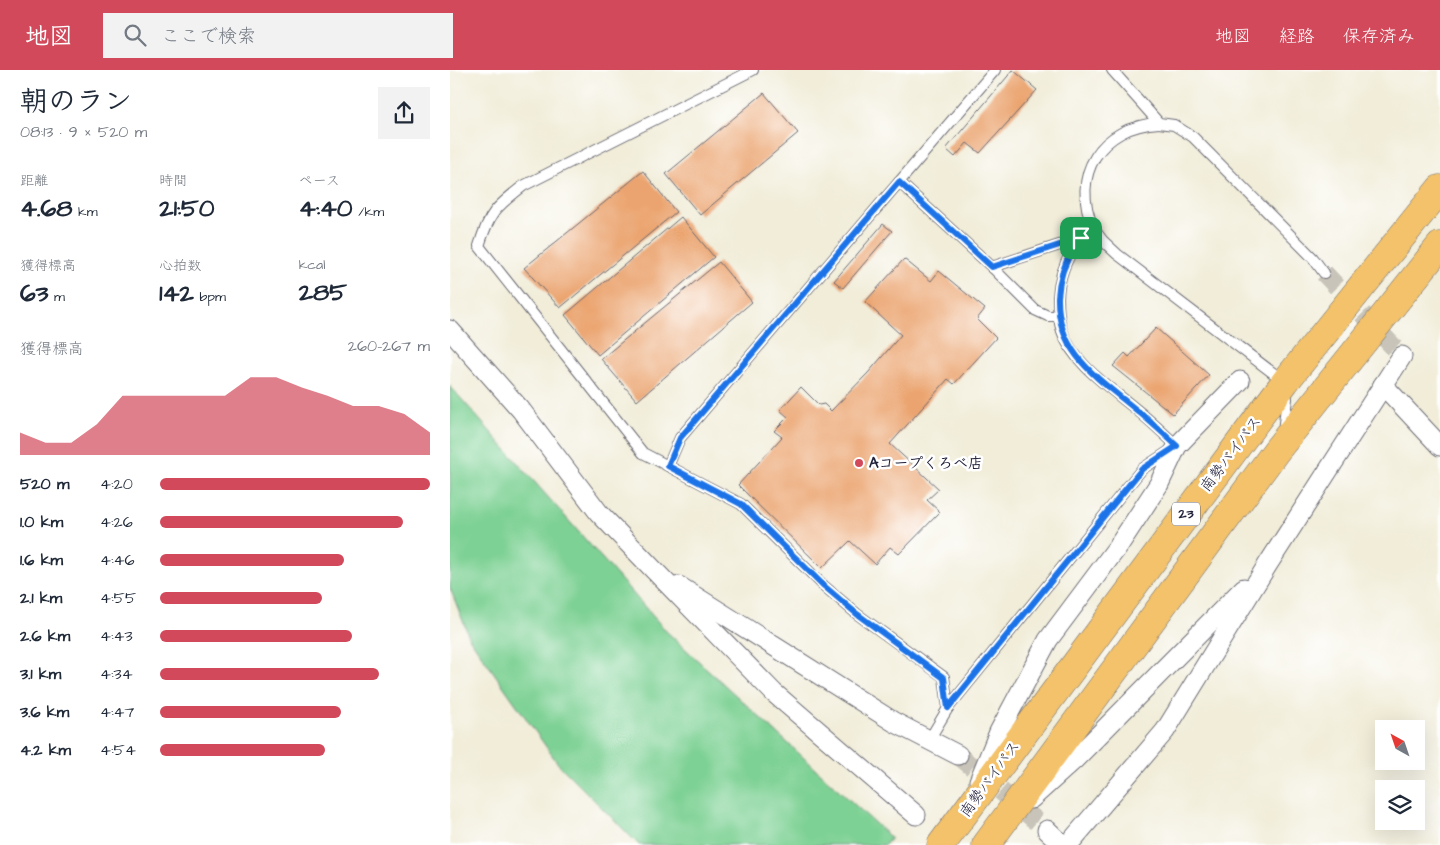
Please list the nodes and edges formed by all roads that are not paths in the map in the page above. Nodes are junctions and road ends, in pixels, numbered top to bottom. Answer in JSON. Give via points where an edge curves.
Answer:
{"nodes":[{"id":1,"x":753,"y":70,"type":"edge"},
{"id":2,"x":995,"y":70,"type":"edge"},
{"id":3,"x":1112,"y":70,"type":"edge"},
{"id":4,"x":1159,"y":123,"type":"junction"},
{"id":5,"x":899,"y":182,"type":"junction"},
{"id":6,"x":1440,"y":190,"type":"edge"},
{"id":7,"x":1094,"y":229,"type":"junction"},
{"id":8,"x":1081,"y":238,"type":"junction"},
{"id":9,"x":1440,"y":246,"type":"edge"},
{"id":10,"x":992,"y":267,"type":"junction"},
{"id":11,"x":1324,"y":272,"type":"tunnel mouth"},
{"id":12,"x":1059,"y":316,"type":"junction"},
{"id":13,"x":450,"y":330,"type":"edge"},
{"id":14,"x":1402,"y":356,"type":"dead end"},
{"id":15,"x":1240,"y":381,"type":"dead end"},
{"id":16,"x":1285,"y":382,"type":"junction"},
{"id":17,"x":1383,"y":385,"type":"junction"},
{"id":18,"x":1177,"y":446,"type":"junction"},
{"id":19,"x":1440,"y":446,"type":"edge"},
{"id":20,"x":1276,"y":451,"type":"junction"},
{"id":21,"x":668,"y":466,"type":"junction"},
{"id":22,"x":1268,"y":564,"type":"junction"},
{"id":23,"x":653,"y":569,"type":"junction"},
{"id":24,"x":948,"y":708,"type":"junction"},
{"id":25,"x":929,"y":740,"type":"junction"},
{"id":26,"x":958,"y":755,"type":"tunnel mouth"},
{"id":27,"x":969,"y":806,"type":"junction"},
{"id":28,"x":916,"y":815,"type":"dead end"},
{"id":29,"x":1047,"y":830,"type":"tunnel mouth"},
{"id":30,"x":992,"y":836,"type":"edge"},
{"id":31,"x":941,"y":845,"type":"edge"},
{"id":32,"x":1063,"y":845,"type":"edge"},
{"id":33,"x":1068,"y":845,"type":"edge"}],
"edges":[{"from":1,"to":21,"type":"lane","via":[[522,186],[499,206],[486,225],[479,246],[643,454]]},
{"from":2,"to":5,"type":"lane"},
{"from":3,"to":4,"type":"lane"},
{"from":4,"to":7,"type":"lane","via":[[1126,129],[1095,158],[1086,181],[1084,199]]},
{"from":4,"to":11,"type":"lane","via":[[1174,125],[1193,137]]},
{"from":5,"to":10,"type":"lane"},
{"from":5,"to":21,"type":"lane","via":[[680,438]]},
{"from":6,"to":16,"type":"highway","name":"南勢バイパス","number":"23"},
{"from":7,"to":8,"type":"lane"},
{"from":7,"to":16,"type":"lane","via":[[1118,254]]},
{"from":8,"to":10,"type":"lane"},
{"from":8,"to":12,"type":"lane","via":[[1063,268],[1058,287]]},
{"from":9,"to":20,"type":"highway","number":"23"},
{"from":10,"to":12,"type":"lane","via":[[1036,310],[1048,316]]},
{"from":12,"to":18,"type":"lane","via":[[1062,331],[1077,357]]},
{"from":13,"to":23,"type":"street","via":[[521,410],[599,513]]},
{"from":14,"to":17,"type":"street"},
{"from":15,"to":18,"type":"street"},
{"from":16,"to":20,"type":"lane","via":[[1286,415]]},
{"from":16,"to":27,"type":"highway","name":"南勢バイパス","number":"23"},
{"from":17,"to":19,"type":"street"},
{"from":17,"to":22,"type":"street"},
{"from":18,"to":24,"type":"lane","via":[[1142,469]]},
{"from":18,"to":27,"type":"street","via":[[1159,484],[1124,537],[1048,640],[999,732]]},
{"from":20,"to":30,"type":"highway","number":"23"},
{"from":21,"to":24,"type":"lane","via":[[741,504],[824,586],[944,678]]},
{"from":22,"to":30,"type":"street","via":[[1074,760]]},
{"from":22,"to":33,"type":"street","via":[[1164,731]]},
{"from":23,"to":25,"type":"street","via":[[894,722]]},
{"from":23,"to":28,"type":"street","via":[[774,693]]},
{"from":24,"to":25,"type":"lane"},
{"from":25,"to":26,"type":"street"},
{"from":27,"to":31,"type":"highway","name":"南勢バイパス","number":"23"},
{"from":29,"to":32,"type":"street"}]}
